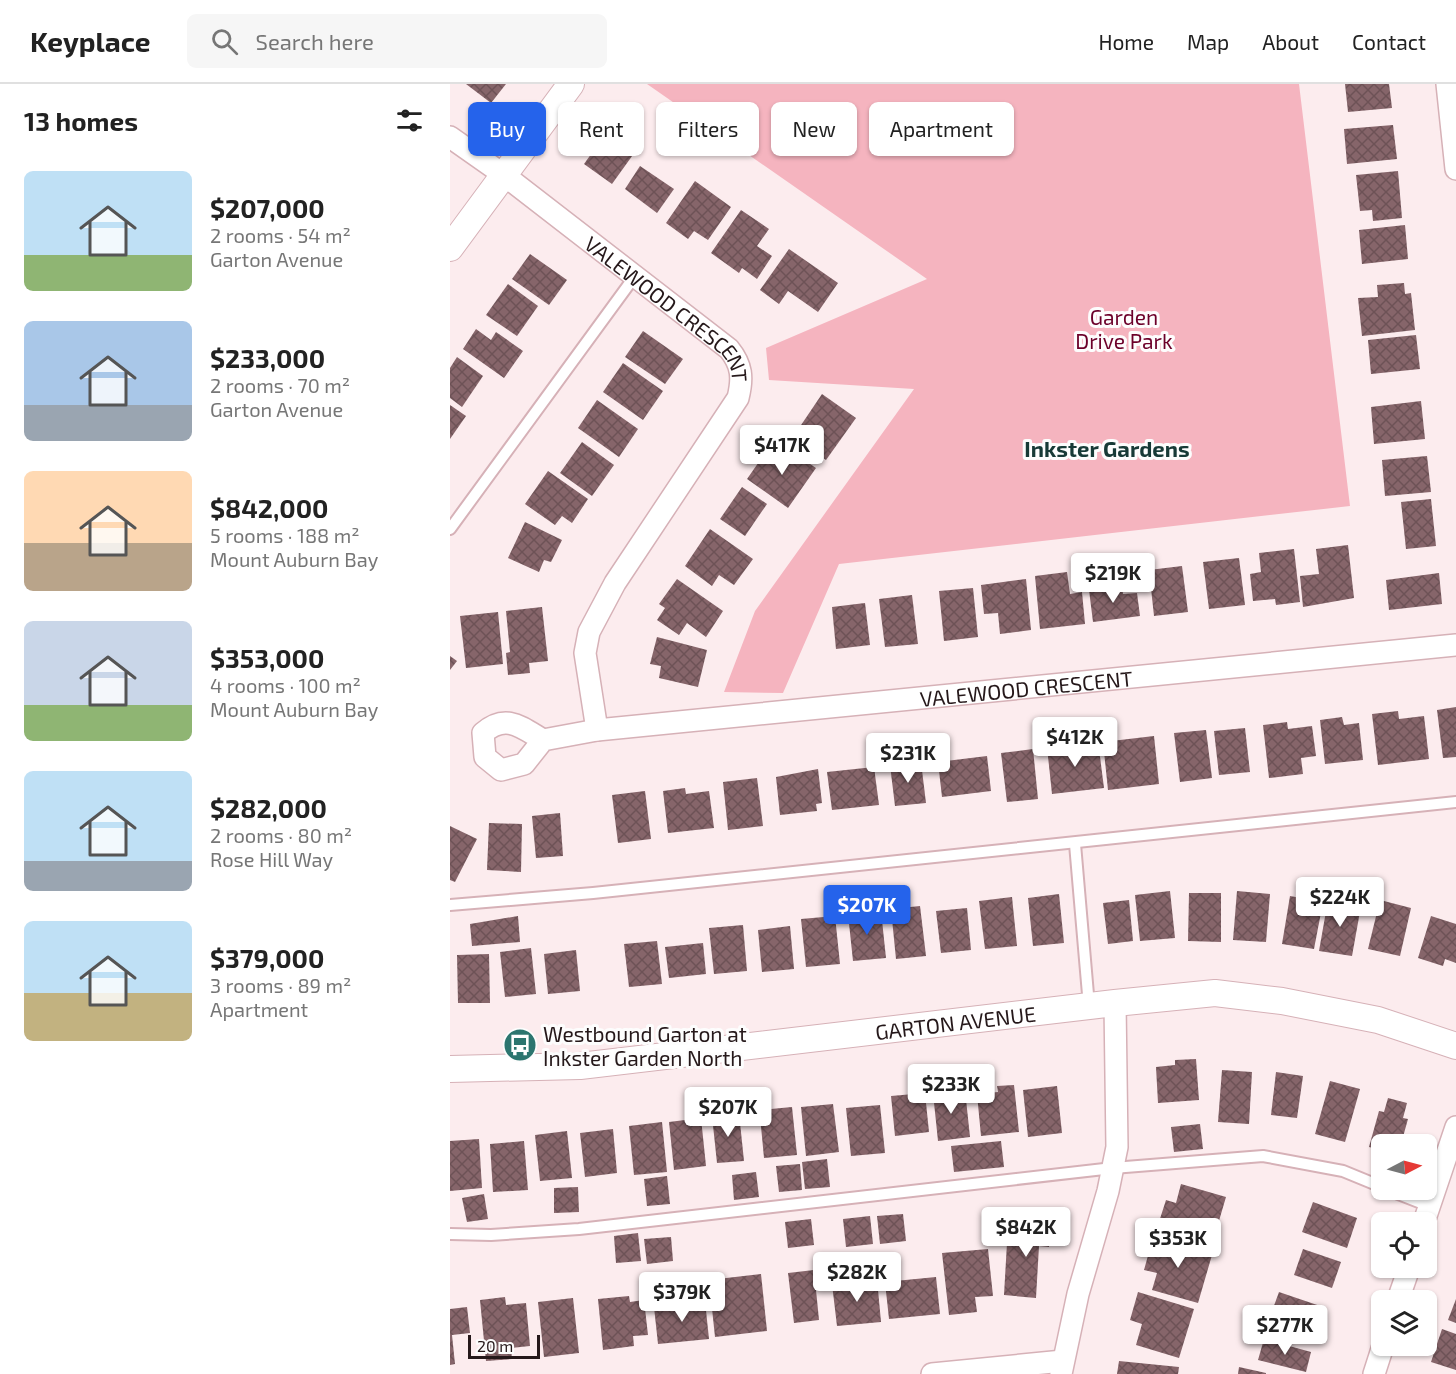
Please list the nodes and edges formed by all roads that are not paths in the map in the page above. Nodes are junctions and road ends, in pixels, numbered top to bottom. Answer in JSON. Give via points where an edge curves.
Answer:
{"nodes":[{"id":1,"x":571,"y":84,"type":"edge"},
{"id":2,"x":1448,"y":84,"type":"edge"},
{"id":3,"x":450,"y":137,"type":"edge"},
{"id":4,"x":1456,"y":169,"type":"edge"},
{"id":5,"x":504,"y":175,"type":"junction"},
{"id":6,"x":450,"y":248,"type":"edge"},
{"id":7,"x":635,"y":276,"type":"junction"},
{"id":8,"x":450,"y":529,"type":"edge"},
{"id":9,"x":1456,"y":645,"type":"edge"},
{"id":10,"x":597,"y":730,"type":"junction"},
{"id":11,"x":543,"y":740,"type":"dead end"},
{"id":12,"x":1456,"y":802,"type":"edge"},
{"id":13,"x":1075,"y":844,"type":"junction"},
{"id":14,"x":450,"y":905,"type":"edge"},
{"id":15,"x":1115,"y":1002,"type":"junction"},
{"id":16,"x":1089,"y":1006,"type":"junction"},
{"id":17,"x":1456,"y":1046,"type":"edge"},
{"id":18,"x":450,"y":1069,"type":"edge"},
{"id":19,"x":1456,"y":1127,"type":"edge"},
{"id":20,"x":1113,"y":1168,"type":"junction"},
{"id":21,"x":1371,"y":1183,"type":"edge"},
{"id":22,"x":1404,"y":1200,"type":"edge"},
{"id":23,"x":1424,"y":1212,"type":"edge"},
{"id":24,"x":1428,"y":1212,"type":"edge"},
{"id":25,"x":450,"y":1234,"type":"edge"},
{"id":26,"x":1380,"y":1356,"type":"edge"},
{"id":27,"x":1062,"y":1367,"type":"edge"},
{"id":28,"x":932,"y":1374,"type":"edge"},
{"id":29,"x":1374,"y":1374,"type":"edge"}],
"edges":[{"from":1,"to":5,"type":"street"},
{"from":2,"to":4,"type":"street"},
{"from":3,"to":5,"type":"street","name":"VALEWOOD CRESCENT"},
{"from":5,"to":6,"type":"street"},
{"from":5,"to":7,"type":"street","name":"VALEWOOD CRESCENT"},
{"from":7,"to":8,"type":"lane"},
{"from":7,"to":10,"type":"street","name":"VALEWOOD CRESCENT","via":[[729,349],[739,361],[742,382],[738,398],[615,583],[589,632],[585,653]]},
{"from":9,"to":10,"type":"street","name":"VALEWOOD CRESCENT"},
{"from":10,"to":11,"type":"street","name":"VALEWOOD CRESCENT"},
{"from":12,"to":13,"type":"lane"},
{"from":13,"to":14,"type":"lane"},
{"from":13,"to":16,"type":"lane"},
{"from":15,"to":16,"type":"street","name":"GARTON AVENUE"},
{"from":15,"to":17,"type":"street","name":"GARTON AVENUE","via":[[1215,993],[1282,1001],[1378,1020]]},
{"from":15,"to":20,"type":"street","via":[[1117,1147]]},
{"from":16,"to":18,"type":"street","name":"GARTON AVENUE","via":[[580,1066]]},
{"from":19,"to":24,"type":"street"},
{"from":20,"to":21,"type":"lane","via":[[1263,1156],[1343,1172]]},
{"from":20,"to":25,"type":"lane","via":[[579,1228]]},
{"from":20,"to":27,"type":"street"},
{"from":22,"to":23,"type":"lane"},
{"from":26,"to":29,"type":"street"},
{"from":27,"to":28,"type":"street"}]}
